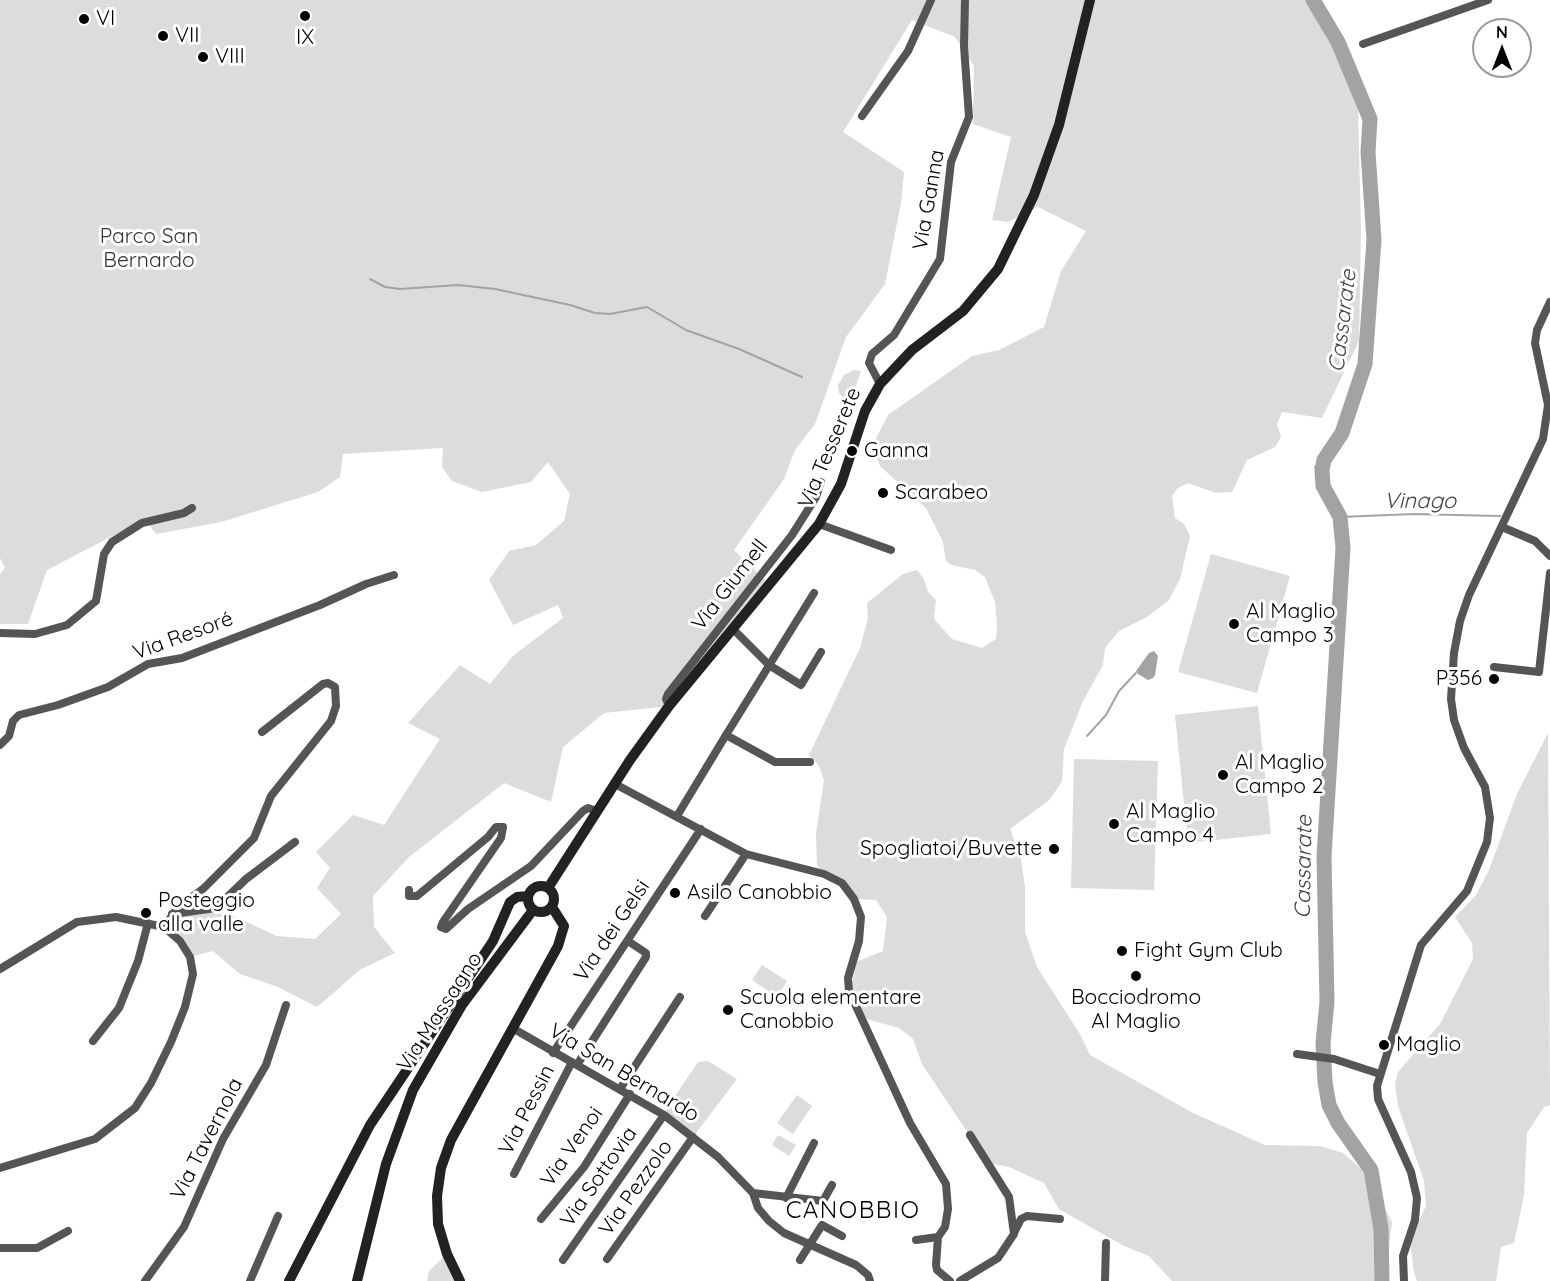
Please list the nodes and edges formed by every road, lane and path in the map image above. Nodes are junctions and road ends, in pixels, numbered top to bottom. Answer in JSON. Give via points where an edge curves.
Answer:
{"nodes":[{"id":1,"x":931,"y":0,"type":"edge"},
{"id":2,"x":965,"y":0,"type":"edge"},
{"id":3,"x":1090,"y":0,"type":"edge"},
{"id":4,"x":1488,"y":0,"type":"edge"},
{"id":5,"x":1364,"y":44,"type":"dead end"},
{"id":6,"x":862,"y":116,"type":"dead end"},
{"id":7,"x":1550,"y":302,"type":"edge"},
{"id":8,"x":880,"y":384,"type":"junction"},
{"id":9,"x":821,"y":482,"type":"dead end"},
{"id":10,"x":192,"y":508,"type":"dead end"},
{"id":11,"x":1504,"y":523,"type":"junction"},
{"id":12,"x":819,"y":524,"type":"junction"},
{"id":13,"x":891,"y":550,"type":"dead end"},
{"id":14,"x":1550,"y":556,"type":"edge"},
{"id":15,"x":1550,"y":573,"type":"edge"},
{"id":16,"x":394,"y":575,"type":"dead end"},
{"id":17,"x":814,"y":593,"type":"dead end"},
{"id":18,"x":732,"y":628,"type":"junction"},
{"id":19,"x":0,"y":633,"type":"edge"},
{"id":20,"x":821,"y":652,"type":"dead end"},
{"id":21,"x":769,"y":665,"type":"junction"},
{"id":22,"x":1494,"y":667,"type":"dead end"},
{"id":23,"x":669,"y":706,"type":"junction"},
{"id":24,"x":262,"y":732,"type":"dead end"},
{"id":25,"x":726,"y":735,"type":"junction"},
{"id":26,"x":0,"y":745,"type":"edge"},
{"id":27,"x":810,"y":762,"type":"dead end"},
{"id":28,"x":615,"y":784,"type":"junction"},
{"id":29,"x":597,"y":811,"type":"junction"},
{"id":30,"x":677,"y":816,"type":"junction"},
{"id":31,"x":701,"y":829,"type":"junction"},
{"id":32,"x":295,"y":842,"type":"dead end"},
{"id":33,"x":746,"y":854,"type":"junction"},
{"id":34,"x":548,"y":888,"type":"junction"},
{"id":35,"x":409,"y":890,"type":"dead end"},
{"id":36,"x":528,"y":896,"type":"junction"},
{"id":37,"x":552,"y":907,"type":"junction"},
{"id":38,"x":533,"y":909,"type":"junction"},
{"id":39,"x":172,"y":914,"type":"junction"},
{"id":40,"x":705,"y":916,"type":"dead end"},
{"id":41,"x":148,"y":923,"type":"junction"},
{"id":42,"x":164,"y":927,"type":"junction"},
{"id":43,"x":628,"y":941,"type":"junction"},
{"id":44,"x":0,"y":969,"type":"edge"},
{"id":45,"x":680,"y":997,"type":"dead end"},
{"id":46,"x":286,"y":1005,"type":"dead end"},
{"id":47,"x":514,"y":1029,"type":"junction"},
{"id":48,"x":93,"y":1041,"type":"dead end"},
{"id":49,"x":553,"y":1053,"type":"junction"},
{"id":50,"x":1297,"y":1054,"type":"dead end"},
{"id":51,"x":575,"y":1063,"type":"junction"},
{"id":52,"x":1380,"y":1074,"type":"junction"},
{"id":53,"x":620,"y":1089,"type":"junction"},
{"id":54,"x":630,"y":1094,"type":"junction"},
{"id":55,"x":664,"y":1116,"type":"junction"},
{"id":56,"x":970,"y":1135,"type":"dead end"},
{"id":57,"x":693,"y":1137,"type":"junction"},
{"id":58,"x":814,"y":1143,"type":"dead end"},
{"id":59,"x":0,"y":1168,"type":"edge"},
{"id":60,"x":514,"y":1174,"type":"dead end"},
{"id":61,"x":832,"y":1185,"type":"dead end"},
{"id":62,"x":753,"y":1193,"type":"junction"},
{"id":63,"x":786,"y":1198,"type":"junction"},
{"id":64,"x":278,"y":1216,"type":"dead end"},
{"id":65,"x":541,"y":1219,"type":"dead end"},
{"id":66,"x":1060,"y":1219,"type":"dead end"},
{"id":67,"x":68,"y":1232,"type":"dead end"},
{"id":68,"x":1014,"y":1234,"type":"junction"},
{"id":69,"x":842,"y":1236,"type":"dead end"},
{"id":70,"x":938,"y":1237,"type":"junction"},
{"id":71,"x":916,"y":1240,"type":"dead end"},
{"id":72,"x":1106,"y":1243,"type":"dead end"},
{"id":73,"x":810,"y":1244,"type":"junction"},
{"id":74,"x":0,"y":1248,"type":"edge"},
{"id":75,"x":563,"y":1260,"type":"dead end"},
{"id":76,"x":607,"y":1260,"type":"dead end"},
{"id":77,"x":800,"y":1260,"type":"dead end"},
{"id":78,"x":145,"y":1281,"type":"edge"},
{"id":79,"x":250,"y":1281,"type":"edge"},
{"id":80,"x":289,"y":1281,"type":"edge"},
{"id":81,"x":357,"y":1281,"type":"edge"},
{"id":82,"x":460,"y":1281,"type":"edge"},
{"id":83,"x":870,"y":1281,"type":"edge"},
{"id":84,"x":950,"y":1281,"type":"edge"},
{"id":85,"x":960,"y":1281,"type":"edge"},
{"id":86,"x":1105,"y":1281,"type":"edge"},
{"id":87,"x":1404,"y":1281,"type":"edge"}],
"edges":[{"from":1,"to":6,"type":"street","via":[[908,51]]},
{"from":2,"to":8,"type":"street","name":"Via Ganna","via":[[969,117],[951,162],[940,259],[894,335],[872,354],[869,363]]},
{"from":3,"to":8,"type":"main road","name":"Via Tesserete","via":[[1059,125],[1034,195],[1001,263],[963,311],[912,350]]},
{"from":4,"to":5,"type":"street"},
{"from":7,"to":11,"type":"street","via":[[1535,343],[1548,405],[1547,423]]},
{"from":8,"to":12,"type":"main road","name":"Via Tesserete","via":[[865,411],[841,484]]},
{"from":9,"to":23,"type":"street","name":"Via Giumell","via":[[792,535],[668,694]]},
{"from":10,"to":19,"type":"street","via":[[128,530],[112,542],[104,554],[98,596],[92,606],[72,621],[35,634]]},
{"from":11,"to":14,"type":"street","via":[[1535,541]]},
{"from":11,"to":52,"type":"street","via":[[1464,608],[1451,689],[1456,729],[1483,780],[1489,801],[1487,842],[1467,891],[1420,945]]},
{"from":12,"to":13,"type":"street"},
{"from":12,"to":18,"type":"main road","name":"Via Tesserete"},
{"from":15,"to":22,"type":"street","via":[[1539,672]]},
{"from":16,"to":26,"type":"street","name":"Via Resoré","via":[[190,655],[148,664],[108,687],[19,715]]},
{"from":17,"to":21,"type":"street"},
{"from":18,"to":21,"type":"street"},
{"from":18,"to":23,"type":"main road","name":"Via Tesserete"},
{"from":20,"to":21,"type":"street","via":[[801,685]]},
{"from":21,"to":25,"type":"street"},
{"from":23,"to":28,"type":"main road","name":"Via Tesserete"},
{"from":24,"to":39,"type":"street","via":[[323,684],[335,687],[336,706],[331,721],[271,796],[254,838]]},
{"from":25,"to":27,"type":"street","via":[[775,762]]},
{"from":25,"to":30,"type":"street"},
{"from":28,"to":29,"type":"main road","name":"Via Tesserete"},
{"from":28,"to":30,"type":"street"},
{"from":29,"to":34,"type":"main road","name":"Via Tesserete"},
{"from":29,"to":35,"type":"street","via":[[583,811],[531,866],[446,929],[441,927],[443,922],[501,838],[503,827],[496,827],[417,896],[409,896]]},
{"from":30,"to":31,"type":"street"},
{"from":31,"to":33,"type":"street"},
{"from":31,"to":43,"type":"street","name":"Via dei Gelsi"},
{"from":32,"to":39,"type":"street","via":[[246,879],[216,908]]},
{"from":33,"to":40,"type":"street"},
{"from":33,"to":70,"type":"street","via":[[824,874],[842,883],[854,898],[861,917],[859,940],[849,970],[849,991],[910,1123],[946,1184],[948,1209],[945,1227]]},
{"from":34,"to":36,"type":"main road","via":[[536,887]]},
{"from":34,"to":37,"type":"main road","via":[[554,899]]},
{"from":36,"to":38,"type":"main road"},
{"from":36,"to":80,"type":"main road","via":[[510,902],[493,940],[370,1125]]},
{"from":37,"to":38,"type":"main road","via":[[542,913]]},
{"from":37,"to":47,"type":"main road","name":"Via San Bernardo","via":[[562,919],[564,933]]},
{"from":38,"to":81,"type":"main road","name":"Via Massagno","via":[[462,1005],[416,1084],[386,1164]]},
{"from":39,"to":42,"type":"street"},
{"from":41,"to":42,"type":"street"},
{"from":41,"to":44,"type":"street","via":[[116,917],[84,920]]},
{"from":41,"to":48,"type":"street","via":[[119,1008]]},
{"from":42,"to":59,"type":"street","via":[[190,957],[193,974],[171,1042],[140,1101],[94,1139]]},
{"from":43,"to":49,"type":"street","name":"Via dei Gelsi"},
{"from":43,"to":51,"type":"street","name":"Via Pessin","via":[[646,957]]},
{"from":45,"to":53,"type":"street"},
{"from":46,"to":78,"type":"street","name":"Via Tavernola","via":[[266,1065],[223,1139],[184,1227]]},
{"from":47,"to":49,"type":"street","name":"Via San Bernardo"},
{"from":47,"to":82,"type":"main road","via":[[451,1140],[439,1177],[440,1231]]},
{"from":49,"to":51,"type":"street","name":"Via San Bernardo"},
{"from":50,"to":52,"type":"street","via":[[1334,1059]]},
{"from":51,"to":53,"type":"street","name":"Via San Bernardo"},
{"from":51,"to":60,"type":"street","name":"Via Pessin"},
{"from":52,"to":87,"type":"street","via":[[1378,1099],[1411,1172],[1418,1198],[1402,1256]]},
{"from":53,"to":54,"type":"street","name":"Via San Bernardo"},
{"from":54,"to":55,"type":"street","name":"Via San Bernardo"},
{"from":54,"to":65,"type":"street","name":"Via Venoi","via":[[584,1167]]},
{"from":55,"to":57,"type":"street","name":"Via San Bernardo"},
{"from":55,"to":75,"type":"street","name":"Via Sottovia"},
{"from":56,"to":68,"type":"street","via":[[1009,1197]]},
{"from":57,"to":62,"type":"street","name":"Via San Bernardo","via":[[718,1156]]},
{"from":57,"to":76,"type":"street","name":"Via Pezzolo"},
{"from":58,"to":63,"type":"street"},
{"from":61,"to":63,"type":"street","via":[[823,1201]]},
{"from":62,"to":63,"type":"street"},
{"from":62,"to":73,"type":"street","name":"Via San Bernardo","via":[[758,1208],[769,1221],[784,1233]]},
{"from":64,"to":79,"type":"street"},
{"from":66,"to":68,"type":"street","via":[[1027,1216]]},
{"from":67,"to":74,"type":"street","via":[[37,1248]]},
{"from":68,"to":85,"type":"street","via":[[998,1258]]},
{"from":69,"to":73,"type":"street","via":[[822,1225]]},
{"from":70,"to":71,"type":"street"},
{"from":70,"to":84,"type":"street","via":[[936,1268]]},
{"from":72,"to":86,"type":"street"},
{"from":73,"to":77,"type":"street"},
{"from":73,"to":83,"type":"street","name":"Via San Bernardo","via":[[856,1265]]}]}
